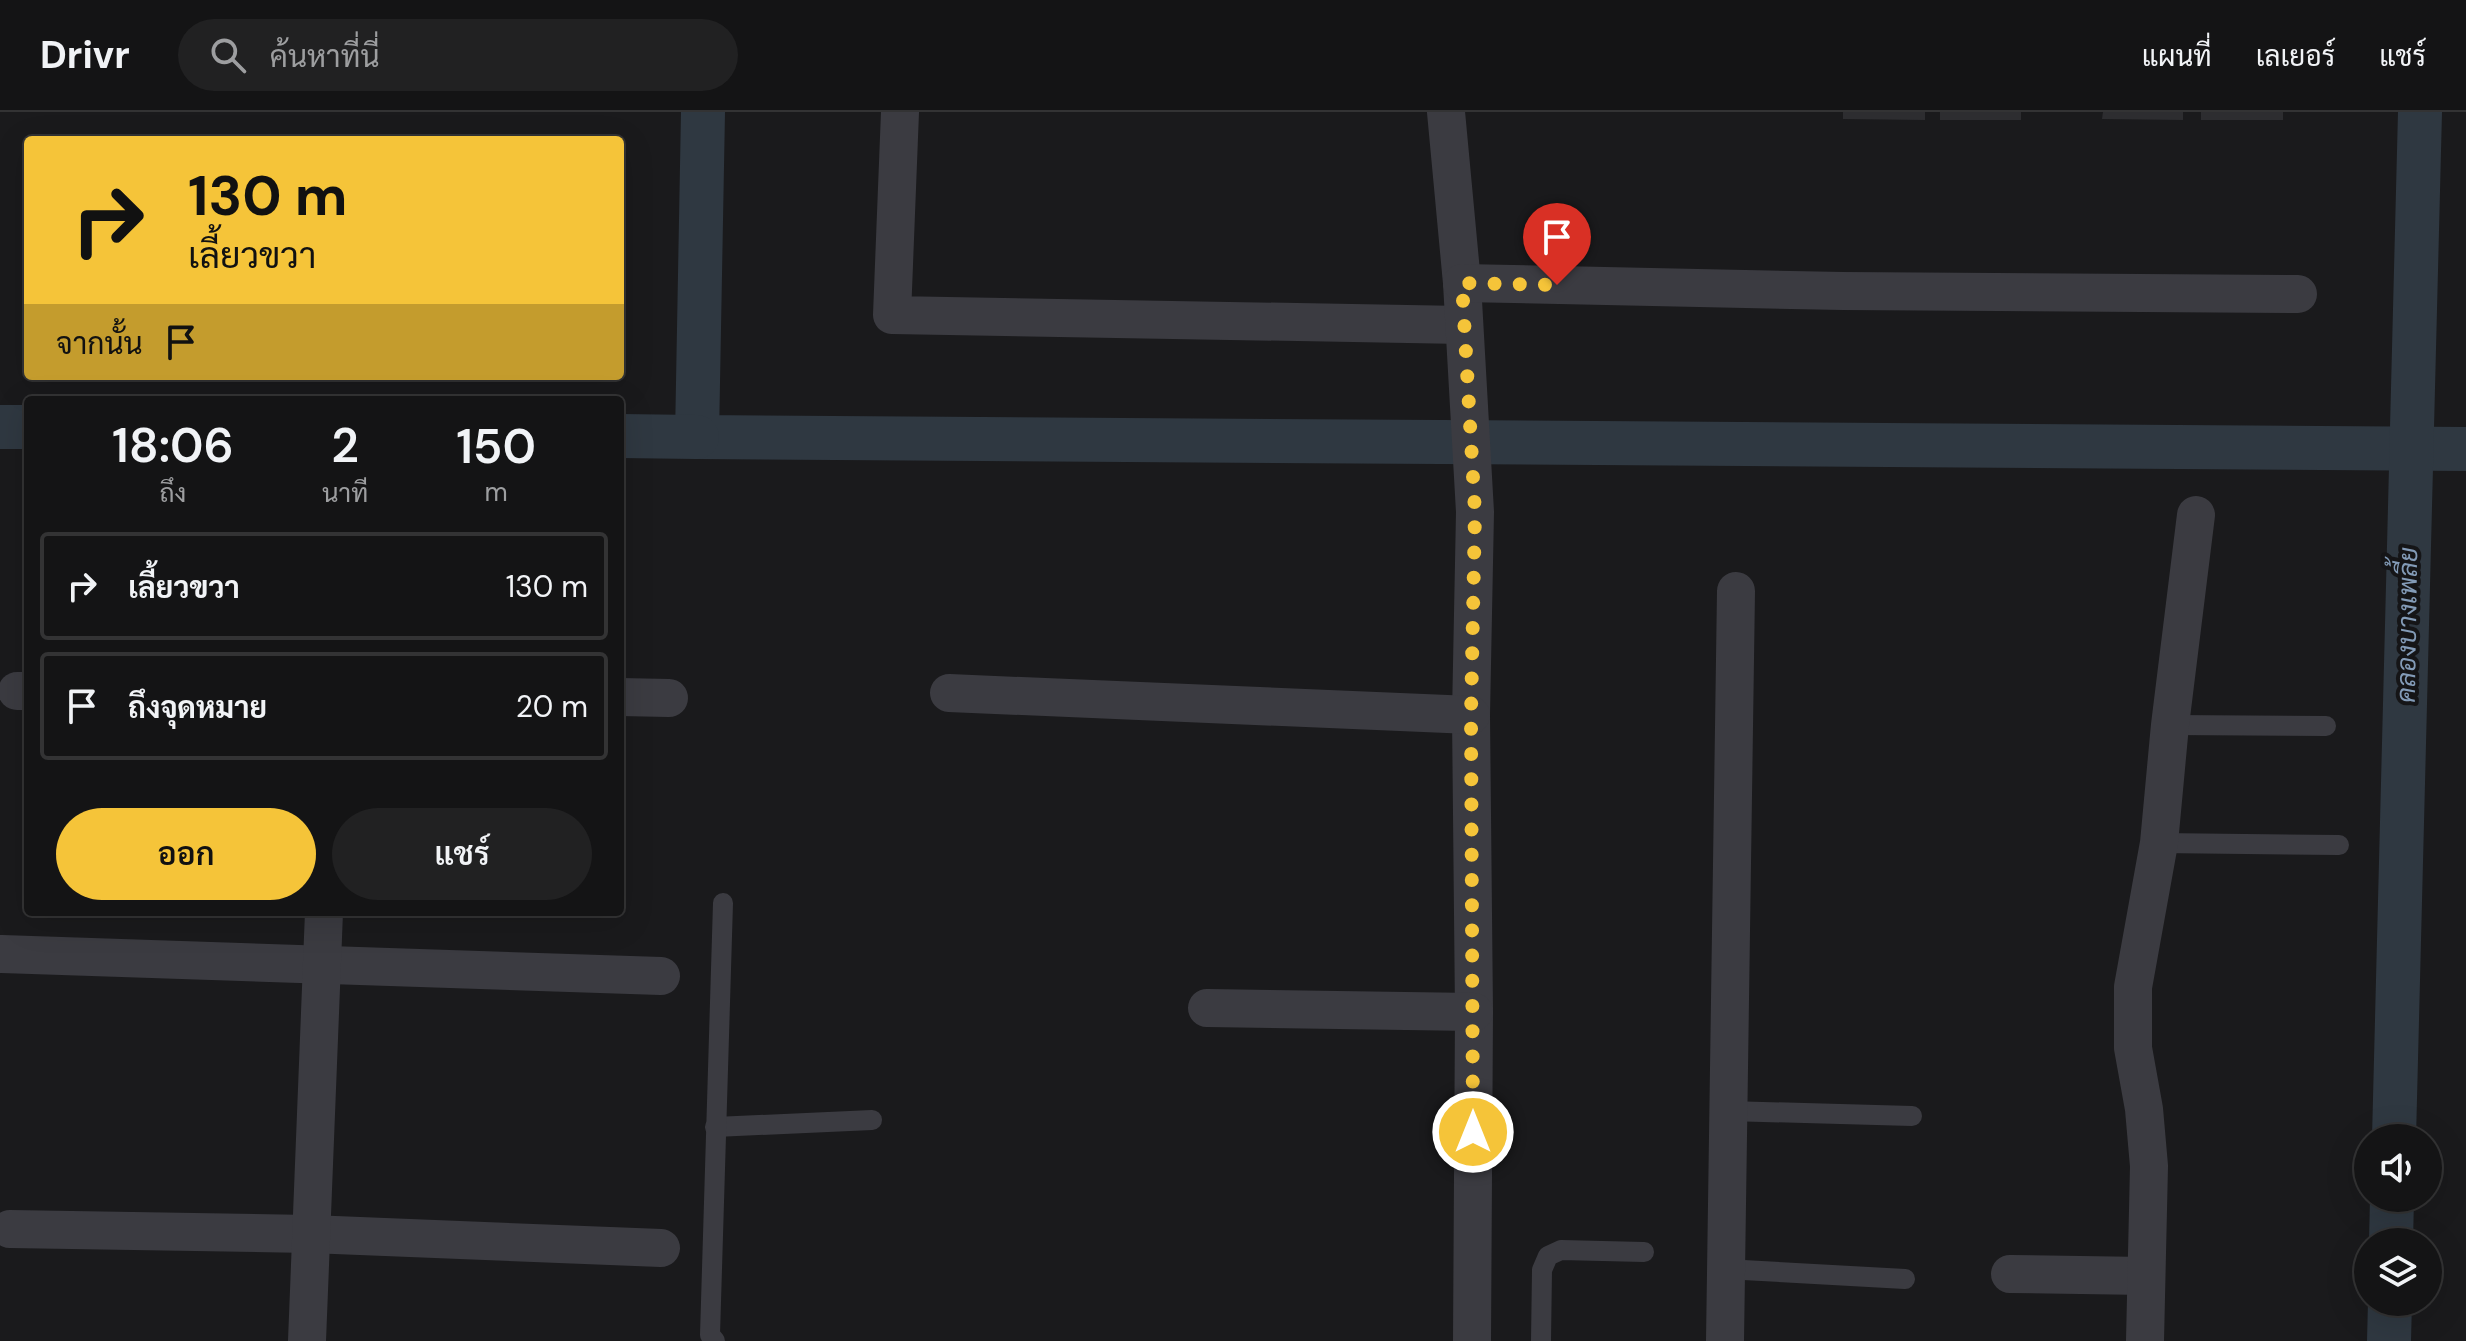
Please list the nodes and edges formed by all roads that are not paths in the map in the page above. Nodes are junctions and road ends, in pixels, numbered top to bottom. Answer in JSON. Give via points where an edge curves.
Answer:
{"nodes":[{"id":1,"x":900,"y":112,"type":"edge"},
{"id":2,"x":1446,"y":112,"type":"edge"},
{"id":3,"x":1462,"y":283,"type":"junction"},
{"id":4,"x":2298,"y":294,"type":"dead end"},
{"id":5,"x":1463,"y":325,"type":"junction"},
{"id":6,"x":2196,"y":515,"type":"dead end"},
{"id":7,"x":1736,"y":591,"type":"dead end"},
{"id":8,"x":949,"y":693,"type":"dead end"},
{"id":9,"x":624,"y":697,"type":"edge"},
{"id":10,"x":669,"y":698,"type":"dead end"},
{"id":11,"x":1471,"y":715,"type":"junction"},
{"id":12,"x":2170,"y":725,"type":"junction"},
{"id":13,"x":2326,"y":726,"type":"dead end"},
{"id":14,"x":2159,"y":843,"type":"junction"},
{"id":15,"x":2339,"y":845,"type":"dead end"},
{"id":16,"x":723,"y":903,"type":"dead end"},
{"id":17,"x":324,"y":916,"type":"edge"},
{"id":18,"x":2,"y":954,"type":"dead end"},
{"id":19,"x":323,"y":963,"type":"junction"},
{"id":20,"x":661,"y":976,"type":"dead end"},
{"id":21,"x":1207,"y":1008,"type":"dead end"},
{"id":22,"x":1474,"y":1012,"type":"junction"},
{"id":23,"x":1728,"y":1111,"type":"junction"},
{"id":24,"x":1912,"y":1116,"type":"dead end"},
{"id":25,"x":872,"y":1120,"type":"dead end"},
{"id":26,"x":715,"y":1127,"type":"junction"},
{"id":27,"x":10,"y":1229,"type":"dead end"},
{"id":28,"x":310,"y":1234,"type":"junction"},
{"id":29,"x":661,"y":1248,"type":"dead end"},
{"id":30,"x":1644,"y":1252,"type":"dead end"},
{"id":31,"x":1725,"y":1269,"type":"junction"},
{"id":32,"x":2010,"y":1274,"type":"dead end"},
{"id":33,"x":2146,"y":1276,"type":"junction"},
{"id":34,"x":1905,"y":1279,"type":"dead end"},
{"id":35,"x":307,"y":1341,"type":"edge"},
{"id":36,"x":715,"y":1341,"type":"edge"},
{"id":37,"x":1472,"y":1341,"type":"edge"},
{"id":38,"x":1541,"y":1341,"type":"edge"},
{"id":39,"x":1725,"y":1341,"type":"edge"},
{"id":40,"x":2145,"y":1341,"type":"edge"}],
"edges":[{"from":1,"to":5,"type":"street","via":[[892,315]]},
{"from":2,"to":3,"type":"street"},
{"from":3,"to":4,"type":"street"},
{"from":3,"to":5,"type":"street"},
{"from":5,"to":11,"type":"street","via":[[1475,512]]},
{"from":6,"to":12,"type":"street"},
{"from":7,"to":23,"type":"street"},
{"from":8,"to":11,"type":"street"},
{"from":9,"to":10,"type":"street"},
{"from":11,"to":22,"type":"street"},
{"from":12,"to":13,"type":"lane"},
{"from":12,"to":14,"type":"street"},
{"from":14,"to":15,"type":"lane"},
{"from":14,"to":33,"type":"street","via":[[2133,987],[2133,1048],[2149,1166]]},
{"from":16,"to":26,"type":"lane"},
{"from":17,"to":19,"type":"street"},
{"from":18,"to":19,"type":"street"},
{"from":19,"to":20,"type":"street"},
{"from":19,"to":28,"type":"street"},
{"from":21,"to":22,"type":"street"},
{"from":22,"to":37,"type":"street"},
{"from":23,"to":24,"type":"lane"},
{"from":23,"to":31,"type":"street"},
{"from":25,"to":26,"type":"lane"},
{"from":26,"to":36,"type":"lane","via":[[710,1335]]},
{"from":27,"to":28,"type":"street"},
{"from":28,"to":29,"type":"street"},
{"from":28,"to":35,"type":"street"},
{"from":30,"to":38,"type":"lane","via":[[1561,1250],[1548,1256],[1542,1270]]},
{"from":31,"to":34,"type":"lane"},
{"from":31,"to":39,"type":"street"},
{"from":32,"to":33,"type":"street"},
{"from":33,"to":40,"type":"street"}]}
